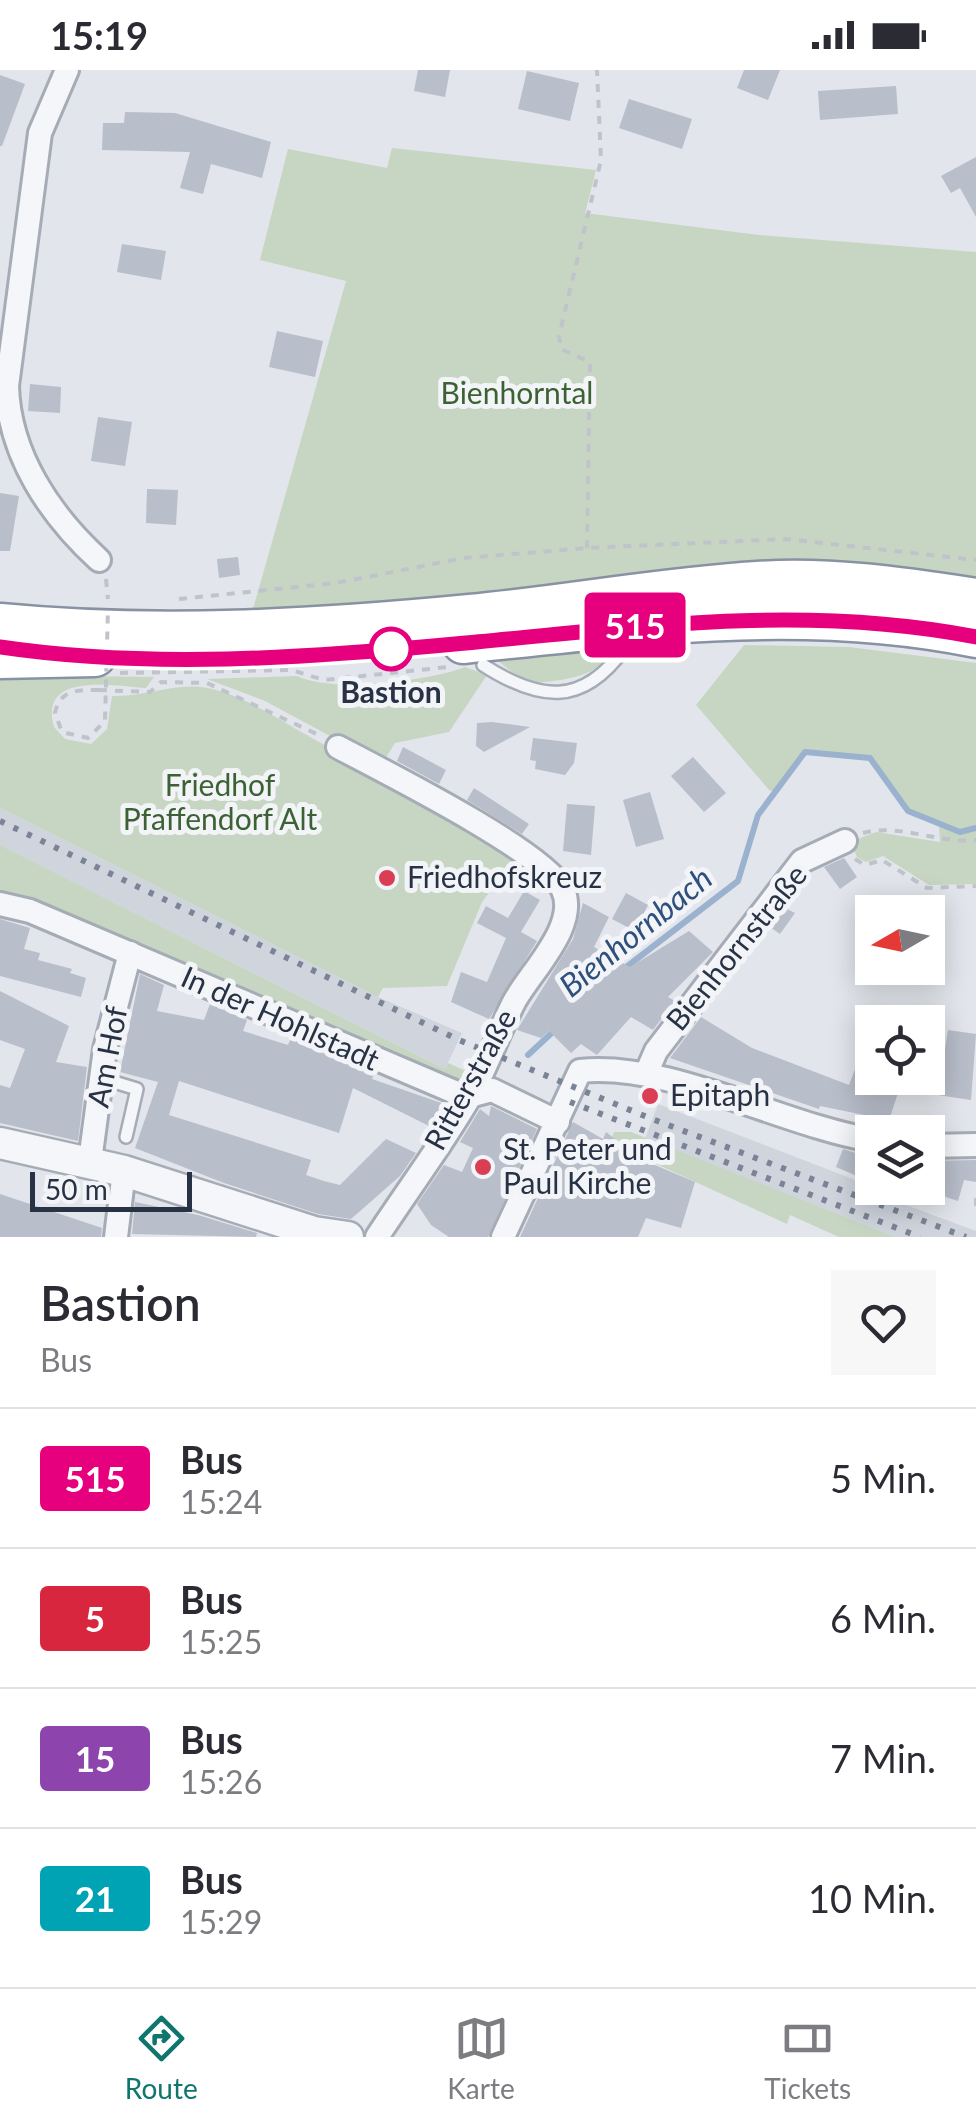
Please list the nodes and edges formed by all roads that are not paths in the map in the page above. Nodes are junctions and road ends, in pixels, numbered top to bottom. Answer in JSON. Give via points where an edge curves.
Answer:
{"nodes":[{"id":1,"x":68,"y":70,"type":"edge"},
{"id":2,"x":103,"y":571,"type":"road end"},
{"id":3,"x":976,"y":599,"type":"edge"},
{"id":4,"x":0,"y":624,"type":"edge"},
{"id":5,"x":635,"y":636,"type":"junction"},
{"id":6,"x":976,"y":637,"type":"edge"},
{"id":7,"x":0,"y":647,"type":"edge"},
{"id":8,"x":468,"y":654,"type":"junction"},
{"id":9,"x":0,"y":658,"type":"edge"},
{"id":10,"x":97,"y":673,"type":"junction"},
{"id":11,"x":338,"y":747,"type":"road end"},
{"id":12,"x":845,"y":841,"type":"road end"},
{"id":13,"x":0,"y":904,"type":"edge"},
{"id":14,"x":130,"y":953,"type":"junction"},
{"id":15,"x":646,"y":1074,"type":"junction"},
{"id":16,"x":101,"y":1078,"type":"junction"},
{"id":17,"x":470,"y":1096,"type":"junction"},
{"id":18,"x":558,"y":1122,"type":"junction"},
{"id":19,"x":126,"y":1137,"type":"dead end"},
{"id":20,"x":855,"y":1137,"type":"edge"},
{"id":21,"x":0,"y":1143,"type":"edge"},
{"id":22,"x":976,"y":1144,"type":"edge"},
{"id":23,"x":945,"y":1145,"type":"edge"},
{"id":24,"x":90,"y":1161,"type":"junction"},
{"id":25,"x":124,"y":1171,"type":"junction"},
{"id":26,"x":312,"y":1235,"type":"edge"},
{"id":27,"x":116,"y":1237,"type":"edge"},
{"id":28,"x":348,"y":1237,"type":"edge"},
{"id":29,"x":377,"y":1237,"type":"edge"},
{"id":30,"x":504,"y":1237,"type":"edge"}],
"edges":[{"from":1,"to":2,"type":"street","via":[[40,133],[8,421],[62,524]]},
{"from":3,"to":4,"type":"highway","via":[[870,585],[760,581],[313,627]]},
{"from":5,"to":6,"type":"highway","via":[[801,618]]},
{"from":5,"to":8,"type":"highway"},
{"from":5,"to":8,"type":"lane","via":[[593,684],[545,693],[528,692]]},
{"from":7,"to":10,"type":"highway"},
{"from":8,"to":10,"type":"highway","via":[[306,655]]},
{"from":9,"to":10,"type":"highway"},
{"from":11,"to":17,"type":"street","name":"Ritterstraße","via":[[510,845],[564,890],[552,944],[515,1000]]},
{"from":12,"to":15,"type":"street","name":"Bienhornstraße","via":[[802,861],[678,1020]]},
{"from":13,"to":14,"type":"street","name":"In der Hohlstadt"},
{"from":14,"to":16,"type":"street","name":"Am Hof"},
{"from":14,"to":17,"type":"street","name":"In der Hohlstadt","via":[[364,1057]]},
{"from":15,"to":18,"type":"street","via":[[580,1071]]},
{"from":15,"to":20,"type":"street"},
{"from":16,"to":19,"type":"lane","via":[[137,1089]]},
{"from":16,"to":24,"type":"street","name":"Am Hof"},
{"from":17,"to":18,"type":"street","name":"In der Hohlstadt","via":[[492,1090]]},
{"from":17,"to":29,"type":"street","name":"Ritterstraße"},
{"from":18,"to":30,"type":"street"},
{"from":21,"to":24,"type":"street"},
{"from":22,"to":23,"type":"street"},
{"from":24,"to":25,"type":"street"},
{"from":25,"to":26,"type":"street"},
{"from":25,"to":27,"type":"street"},
{"from":26,"to":28,"type":"street"}]}
